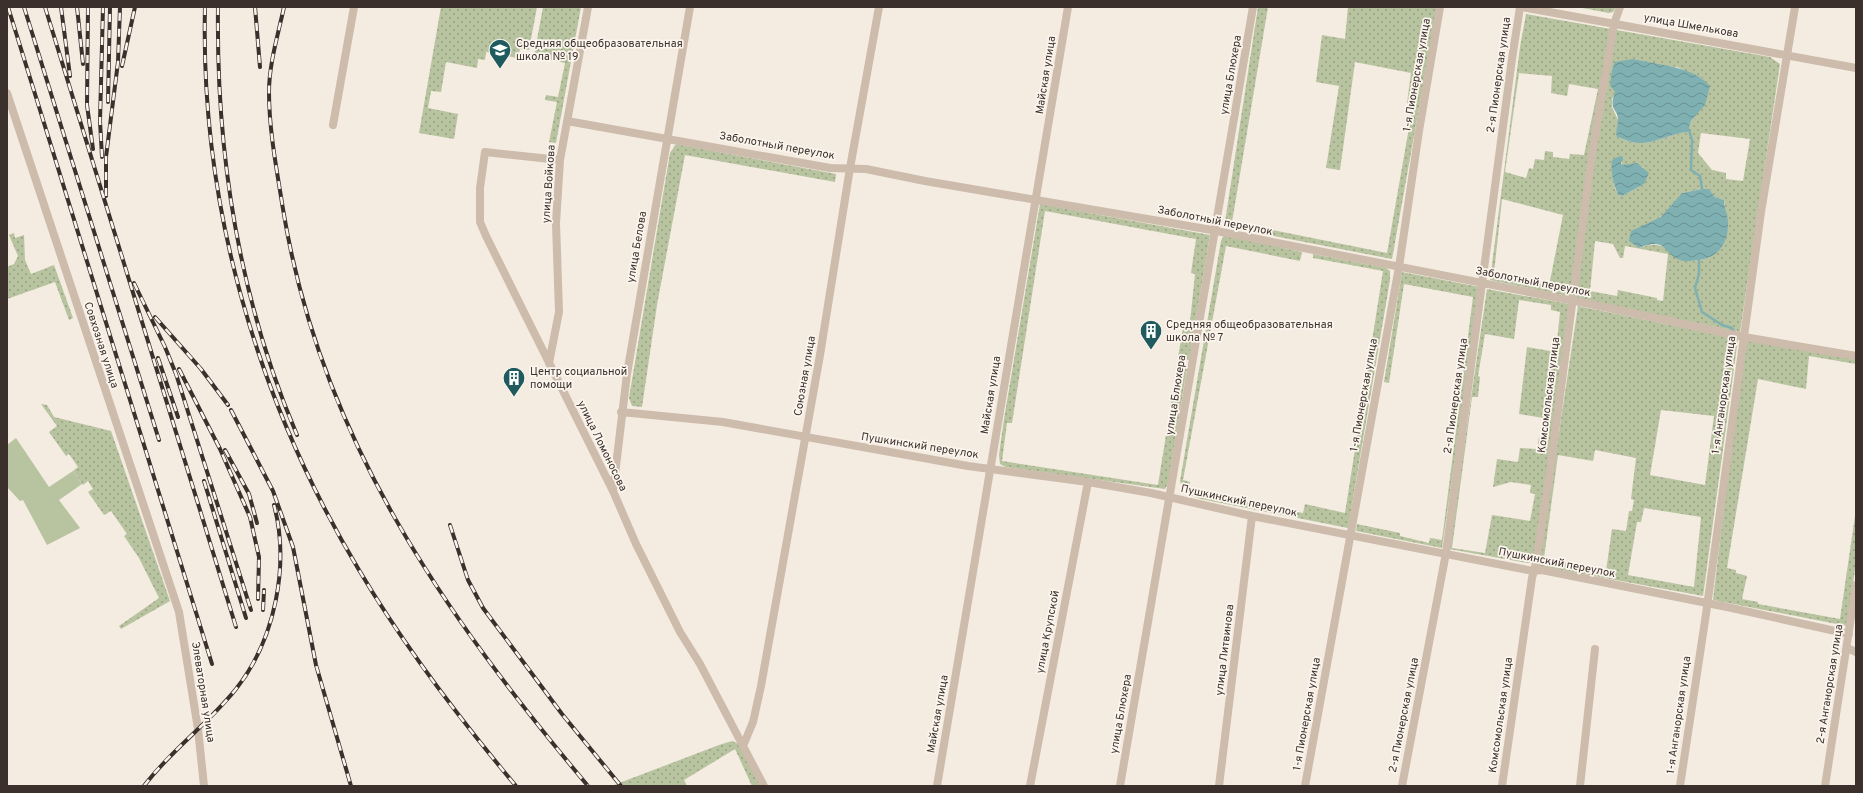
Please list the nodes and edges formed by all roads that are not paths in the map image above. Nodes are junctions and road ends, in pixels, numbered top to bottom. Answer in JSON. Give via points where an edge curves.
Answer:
{"nodes":[{"id":1,"x":354,"y":7,"type":"edge"},
{"id":2,"x":588,"y":7,"type":"edge"},
{"id":3,"x":690,"y":7,"type":"edge"},
{"id":4,"x":880,"y":7,"type":"edge"},
{"id":5,"x":1068,"y":7,"type":"edge"},
{"id":6,"x":1254,"y":7,"type":"edge"},
{"id":7,"x":1440,"y":7,"type":"edge"},
{"id":8,"x":1521,"y":7,"type":"edge"},
{"id":9,"x":1620,"y":7,"type":"edge"},
{"id":10,"x":1795,"y":7,"type":"edge"},
{"id":11,"x":1614,"y":24,"type":"junction"},
{"id":12,"x":1788,"y":55,"type":"junction"},
{"id":13,"x":1856,"y":68,"type":"edge"},
{"id":14,"x":7,"y":93,"type":"edge"},
{"id":15,"x":567,"y":121,"type":"junction"},
{"id":16,"x":333,"y":126,"type":"dead end"},
{"id":17,"x":667,"y":138,"type":"junction"},
{"id":18,"x":560,"y":160,"type":"junction"},
{"id":19,"x":850,"y":168,"type":"junction"},
{"id":20,"x":1036,"y":201,"type":"junction"},
{"id":21,"x":1215,"y":232,"type":"junction"},
{"id":22,"x":1399,"y":267,"type":"junction"},
{"id":23,"x":1483,"y":283,"type":"junction"},
{"id":24,"x":1573,"y":301,"type":"junction"},
{"id":25,"x":1744,"y":337,"type":"junction"},
{"id":26,"x":1856,"y":356,"type":"edge"},
{"id":27,"x":549,"y":363,"type":"junction"},
{"id":28,"x":621,"y":412,"type":"junction"},
{"id":29,"x":805,"y":437,"type":"junction"},
{"id":30,"x":990,"y":469,"type":"junction"},
{"id":31,"x":1088,"y":482,"type":"junction"},
{"id":32,"x":613,"y":491,"type":"junction"},
{"id":33,"x":1170,"y":498,"type":"junction"},
{"id":34,"x":1252,"y":516,"type":"junction"},
{"id":35,"x":1350,"y":534,"type":"junction"},
{"id":36,"x":1446,"y":553,"type":"junction"},
{"id":37,"x":1533,"y":570,"type":"junction"},
{"id":38,"x":1856,"y":585,"type":"edge"},
{"id":39,"x":175,"y":602,"type":"joint"},
{"id":40,"x":1706,"y":603,"type":"junction"},
{"id":41,"x":1849,"y":634,"type":"junction"},
{"id":42,"x":1847,"y":648,"type":"junction"},
{"id":43,"x":1595,"y":649,"type":"dead end"},
{"id":44,"x":1856,"y":652,"type":"edge"},
{"id":45,"x":743,"y":746,"type":"junction"},
{"id":46,"x":204,"y":786,"type":"edge"},
{"id":47,"x":764,"y":786,"type":"edge"},
{"id":48,"x":937,"y":786,"type":"edge"},
{"id":49,"x":1030,"y":786,"type":"edge"},
{"id":50,"x":1120,"y":786,"type":"edge"},
{"id":51,"x":1219,"y":786,"type":"edge"},
{"id":52,"x":1305,"y":786,"type":"edge"},
{"id":53,"x":1402,"y":786,"type":"edge"},
{"id":54,"x":1502,"y":786,"type":"edge"},
{"id":55,"x":1580,"y":786,"type":"edge"},
{"id":56,"x":1680,"y":786,"type":"edge"},
{"id":57,"x":1825,"y":786,"type":"edge"}],
"edges":[{"from":1,"to":16,"type":"street"},
{"from":2,"to":15,"type":"street","name":"улица Войкова"},
{"from":3,"to":17,"type":"street","name":"улица Белова"},
{"from":4,"to":19,"type":"street","name":"Союзная улица"},
{"from":5,"to":20,"type":"street","name":"Майская улица"},
{"from":6,"to":21,"type":"street","name":"улица Блюхера"},
{"from":7,"to":22,"type":"street","name":"1-я Пионерская улица"},
{"from":8,"to":11,"type":"street","name":"улица Шмелькова"},
{"from":8,"to":23,"type":"street","name":"2-я Пионерская улица"},
{"from":9,"to":11,"type":"street","name":"Комсомольская улица"},
{"from":10,"to":12,"type":"street","name":"1-я Анганорская улица"},
{"from":11,"to":12,"type":"street","name":"улица Шмелькова"},
{"from":11,"to":24,"type":"street","name":"Комсомольская улица","via":[[1592,154]]},
{"from":12,"to":13,"type":"street","name":"улица Шмелькова"},
{"from":12,"to":25,"type":"street","name":"1-я Анганорская улица","via":[[1761,212]]},
{"from":14,"to":39,"type":"street","name":"Совхозная улица"},
{"from":15,"to":17,"type":"street","name":"Заболотный переулок"},
{"from":15,"to":18,"type":"street","name":"улица Войкова"},
{"from":17,"to":19,"type":"street","name":"Заболотный переулок","via":[[830,168]]},
{"from":17,"to":28,"type":"street","name":"улица Белова"},
{"from":18,"to":27,"type":"street","name":"улица Войкова","via":[[556,223],[559,312]]},
{"from":18,"to":27,"type":"street","name":"улица Ломоносова","via":[[485,152],[480,188],[480,222]]},
{"from":19,"to":20,"type":"street","name":"Заболотный переулок"},
{"from":19,"to":29,"type":"street","name":"Союзная улица"},
{"from":20,"to":21,"type":"street","name":"Заболотный переулок"},
{"from":20,"to":30,"type":"street","name":"Майская улица"},
{"from":21,"to":22,"type":"street","name":"Заболотный переулок"},
{"from":21,"to":33,"type":"street","name":"улица Блюхера"},
{"from":22,"to":23,"type":"street","name":"Заболотный переулок"},
{"from":22,"to":35,"type":"street","name":"1-я Пионерская улица"},
{"from":23,"to":24,"type":"street","name":"Заболотный переулок"},
{"from":23,"to":36,"type":"street","name":"2-я Пионерская улица"},
{"from":24,"to":25,"type":"street","name":"Заболотный переулок"},
{"from":24,"to":37,"type":"street","name":"Комсомольская улица","via":[[1550,471]]},
{"from":25,"to":26,"type":"street","name":"Заболотный переулок"},
{"from":25,"to":40,"type":"street","name":"1-я Анганорская улица"},
{"from":27,"to":32,"type":"street","name":"улица Ломоносова"},
{"from":28,"to":29,"type":"street","name":"Пушкинский переулок","via":[[722,422]]},
{"from":28,"to":32,"type":"street","name":"улица Белова"},
{"from":29,"to":30,"type":"street","name":"Пушкинский переулок"},
{"from":29,"to":45,"type":"street","name":"Союзная улица","via":[[759,700]]},
{"from":30,"to":31,"type":"street","name":"Пушкинский переулок"},
{"from":30,"to":48,"type":"street","name":"Майская улица"},
{"from":31,"to":33,"type":"street","name":"Пушкинский переулок"},
{"from":31,"to":49,"type":"street","name":"улица Крупской"},
{"from":32,"to":45,"type":"street","name":"улица Ломоносова","via":[[680,632],[700,664]]},
{"from":33,"to":34,"type":"street","name":"Пушкинский переулок"},
{"from":33,"to":50,"type":"street","name":"улица Блюхера"},
{"from":34,"to":35,"type":"street","name":"Пушкинский переулок"},
{"from":34,"to":51,"type":"street","name":"улица Литвинова"},
{"from":35,"to":36,"type":"street","name":"Пушкинский переулок"},
{"from":35,"to":52,"type":"street","name":"1-я Пионерская улица"},
{"from":36,"to":37,"type":"street","name":"Пушкинский переулок"},
{"from":36,"to":53,"type":"street","name":"2-я Пионерская улица"},
{"from":37,"to":40,"type":"street","name":"Пушкинский переулок"},
{"from":37,"to":54,"type":"street","name":"Комсомольская улица"},
{"from":38,"to":41,"type":"street","name":"2-я Анганорская улица"},
{"from":39,"to":46,"type":"street","name":"Элеваторная улица","via":[[181,620]]},
{"from":40,"to":41,"type":"street","name":"Пушкинский переулок"},
{"from":40,"to":56,"type":"street","name":"1-я Анганорская улица"},
{"from":41,"to":42,"type":"street","name":"2-я Анганорская улица"},
{"from":42,"to":44,"type":"street"},
{"from":42,"to":57,"type":"street","name":"2-я Анганорская улица"},
{"from":43,"to":55,"type":"street"},
{"from":45,"to":47,"type":"street","name":"улица Ломоносова"}]}
